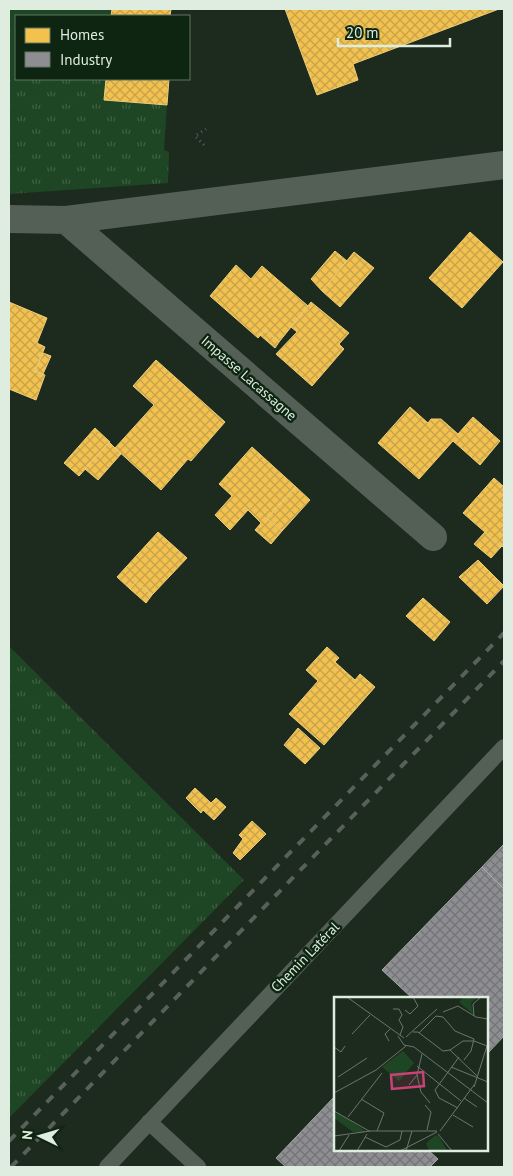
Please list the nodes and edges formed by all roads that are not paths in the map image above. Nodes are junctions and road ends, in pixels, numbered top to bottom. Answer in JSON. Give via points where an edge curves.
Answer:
{"nodes":[{"id":1,"x":504,"y":165,"type":"edge"},
{"id":2,"x":9,"y":219,"type":"edge"},
{"id":3,"x":66,"y":220,"type":"junction"},
{"id":4,"x":433,"y":537,"type":"dead end"},
{"id":5,"x":504,"y":748,"type":"edge"},
{"id":6,"x":148,"y":1122,"type":"junction"},
{"id":7,"x":107,"y":1167,"type":"edge"},
{"id":8,"x":198,"y":1167,"type":"edge"}],
"edges":[{"from":1,"to":3,"type":"street"},
{"from":2,"to":3,"type":"street"},
{"from":3,"to":4,"type":"street","name":"Impasse Lacassagne"},
{"from":5,"to":6,"type":"lane","name":"Chemin Latéral"},
{"from":6,"to":7,"type":"lane","name":"Chemin Latéral"},
{"from":6,"to":8,"type":"lane"}]}
